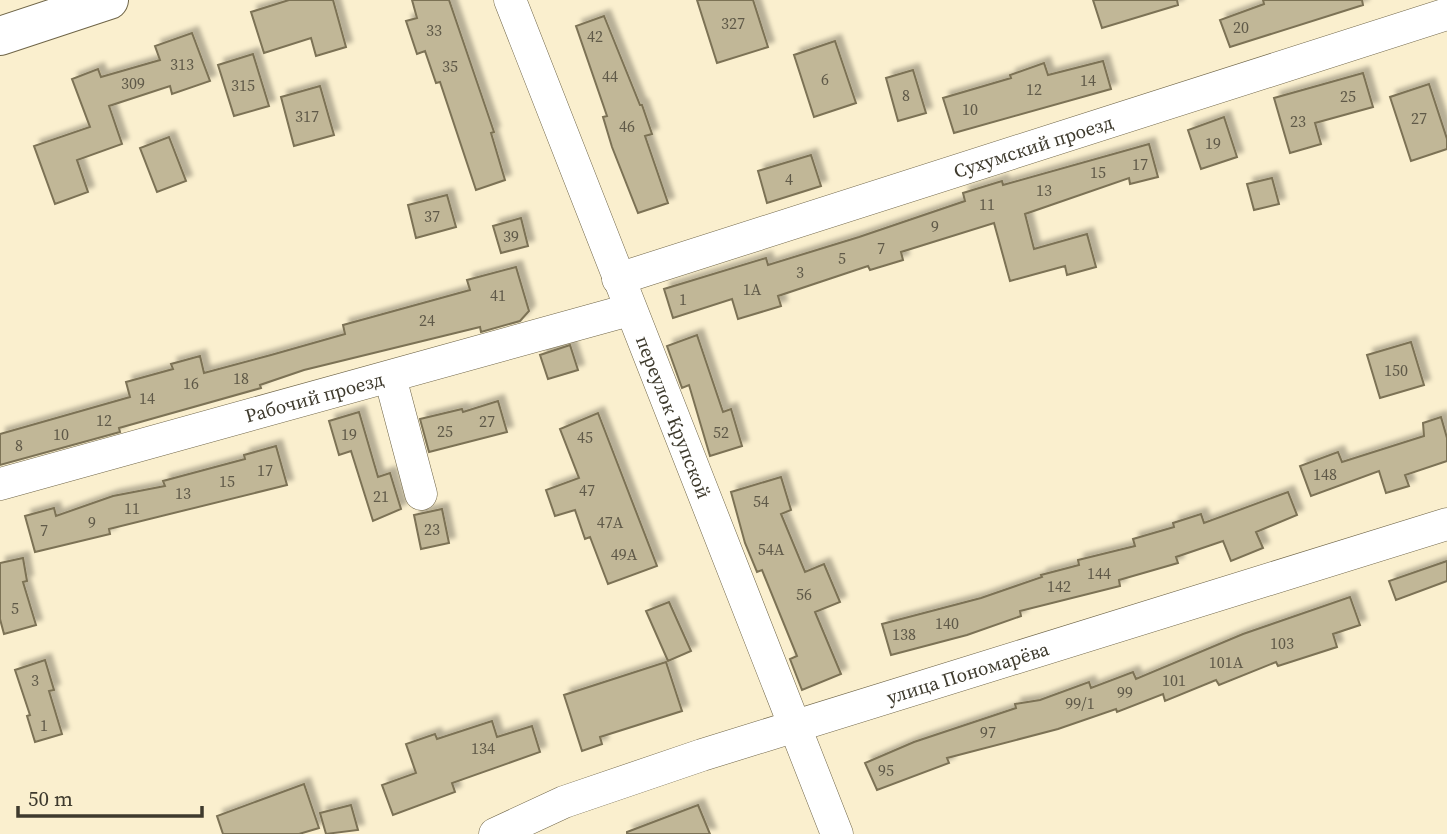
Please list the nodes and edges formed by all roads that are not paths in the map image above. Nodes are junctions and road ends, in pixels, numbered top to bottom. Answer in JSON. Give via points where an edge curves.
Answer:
{"nodes":[{"id":1,"x":109,"y":0,"type":"edge"},
{"id":2,"x":510,"y":0,"type":"edge"},
{"id":3,"x":1447,"y":14,"type":"edge"},
{"id":4,"x":0,"y":36,"type":"edge"},
{"id":5,"x":618,"y":279,"type":"junction"},
{"id":6,"x":629,"y":310,"type":"junction"},
{"id":7,"x":390,"y":377,"type":"junction"},
{"id":8,"x":0,"y":484,"type":"edge"},
{"id":9,"x":421,"y":494,"type":"dead end"},
{"id":10,"x":1447,"y":524,"type":"edge"},
{"id":11,"x":793,"y":727,"type":"junction"},
{"id":12,"x":495,"y":834,"type":"edge"},
{"id":13,"x":837,"y":834,"type":"edge"}],
"edges":[{"from":1,"to":4,"type":"main road"},
{"from":2,"to":5,"type":"street","name":"переулок Крупской"},
{"from":3,"to":5,"type":"street","name":"Сухумский проезд"},
{"from":5,"to":6,"type":"street","name":"переулок Крупской"},
{"from":6,"to":7,"type":"street","name":"Рабочий проезд"},
{"from":6,"to":11,"type":"street","name":"переулок Крупской"},
{"from":7,"to":8,"type":"street","name":"Рабочий проезд"},
{"from":7,"to":9,"type":"street"},
{"from":10,"to":11,"type":"street","name":"улица Пономарёва"},
{"from":11,"to":12,"type":"street","name":"улица Пономарёва","via":[[564,802]]},
{"from":11,"to":13,"type":"street","name":"переулок Крупской"}]}
